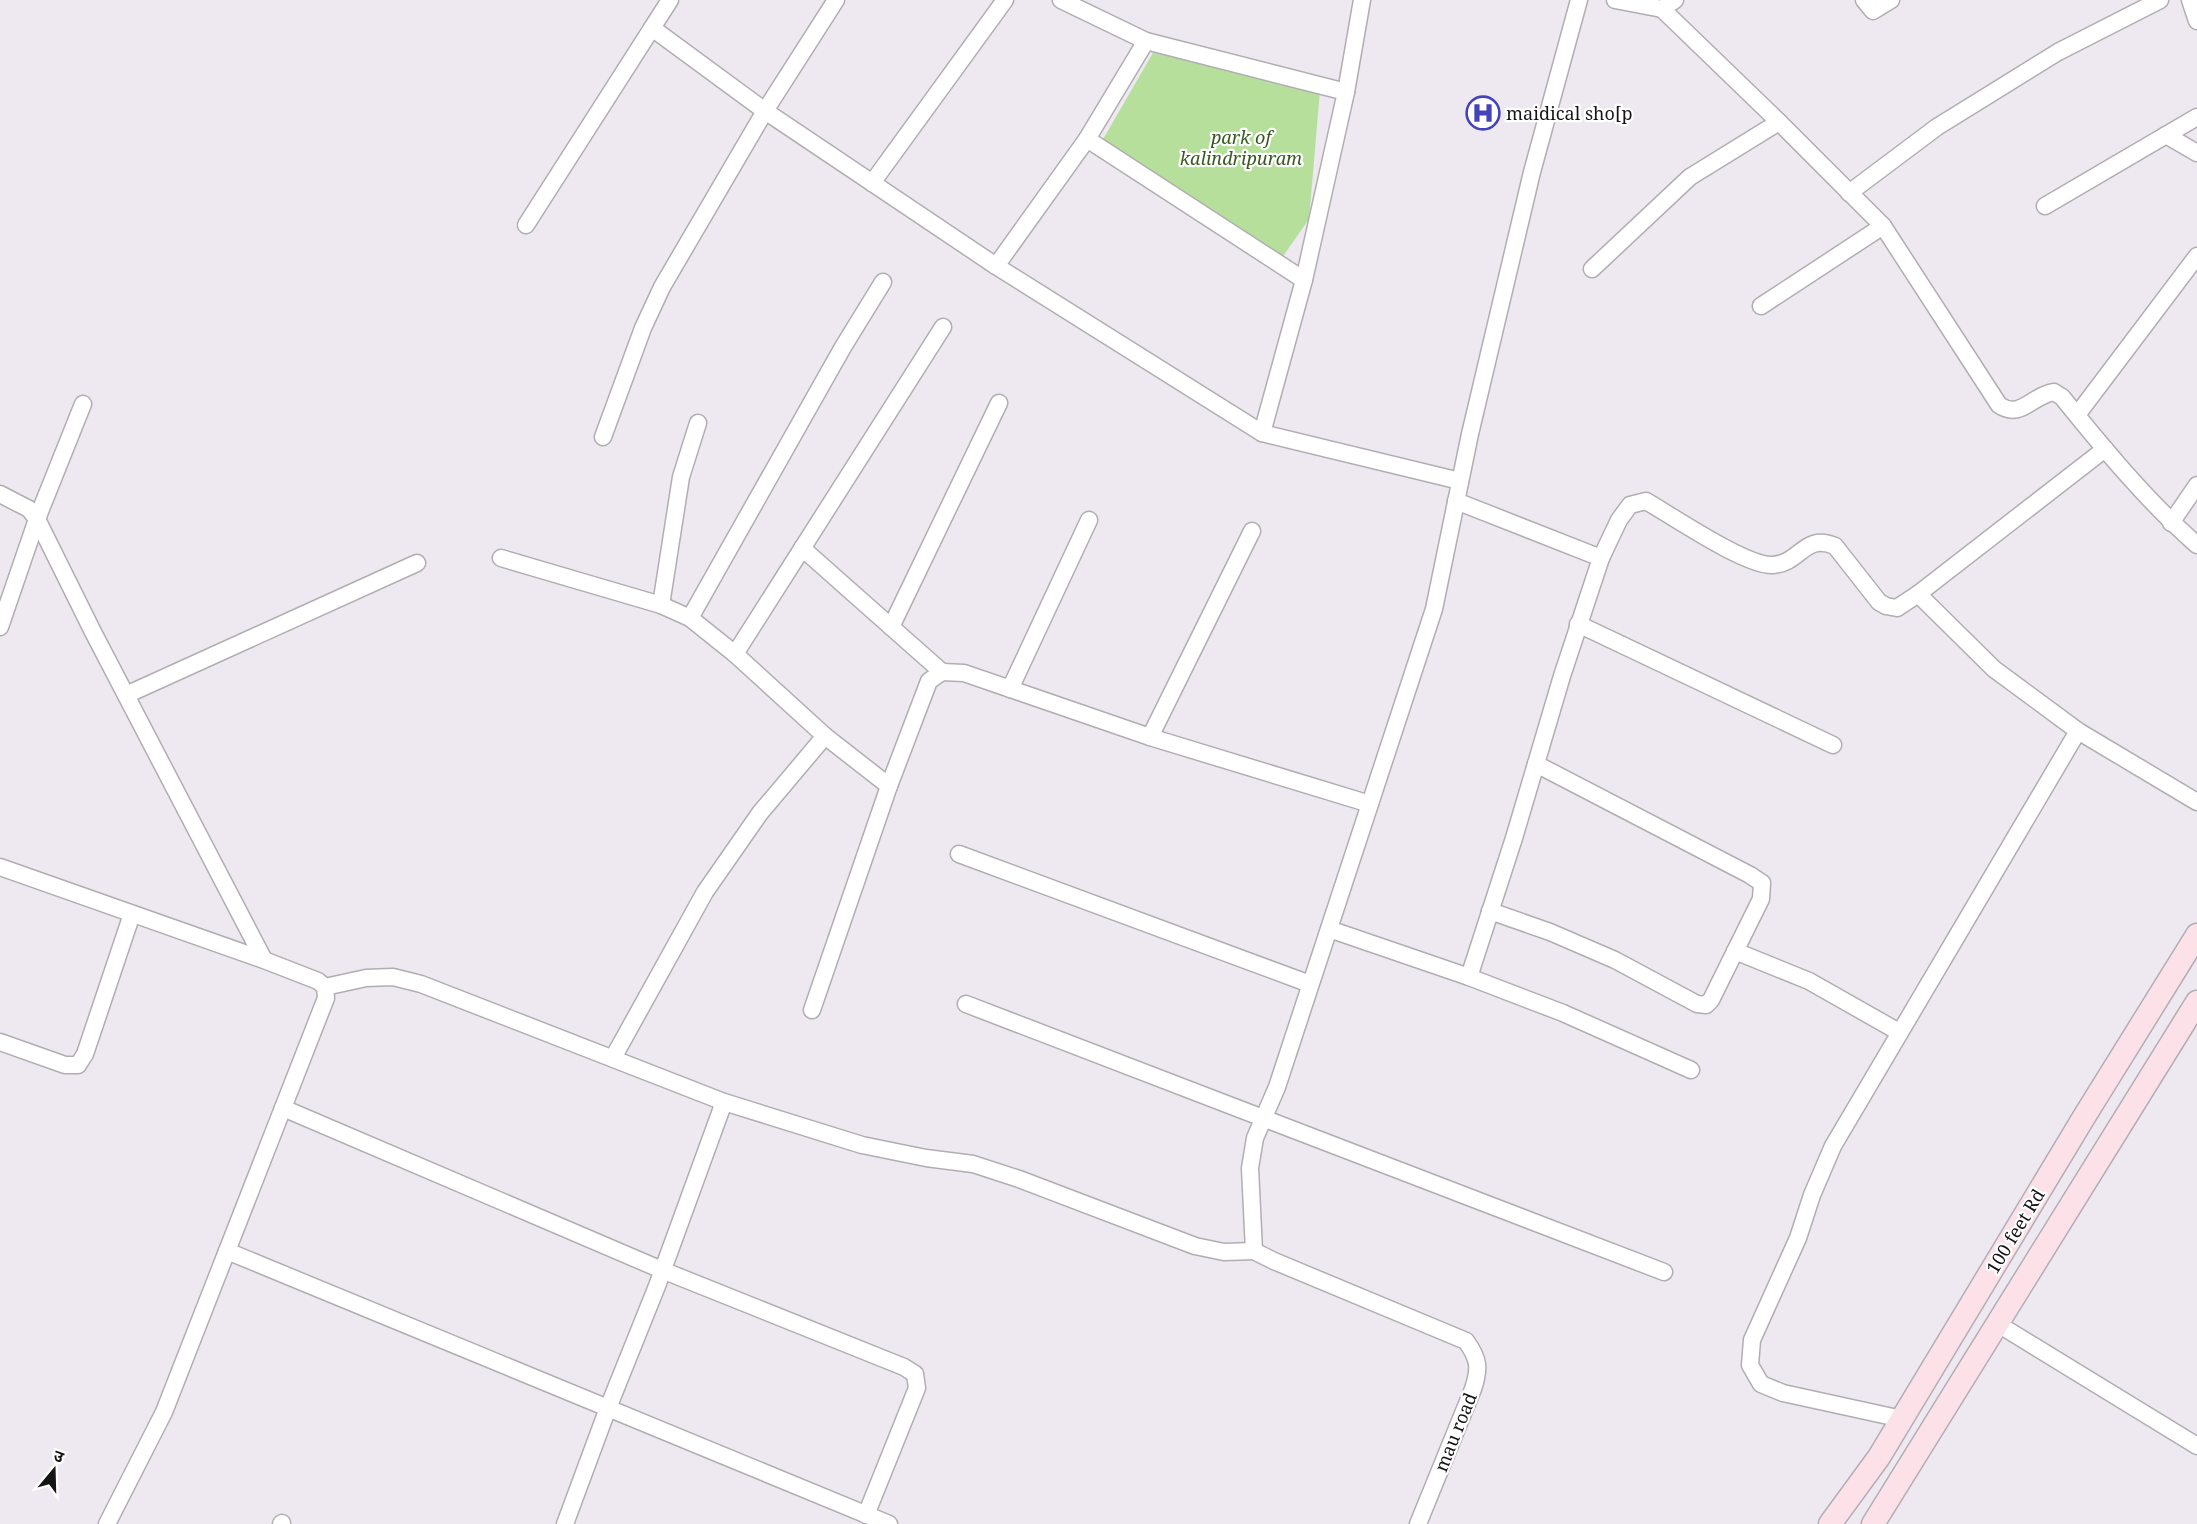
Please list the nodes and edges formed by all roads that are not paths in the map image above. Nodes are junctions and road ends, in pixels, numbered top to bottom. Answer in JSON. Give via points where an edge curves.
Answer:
{"nodes":[{"id":1,"x":670,"y":0,"type":"edge"},
{"id":2,"x":836,"y":0,"type":"edge"},
{"id":3,"x":1005,"y":0,"type":"edge"},
{"id":4,"x":1061,"y":0,"type":"edge"},
{"id":5,"x":1362,"y":0,"type":"edge"},
{"id":6,"x":1579,"y":0,"type":"edge"},
{"id":7,"x":1615,"y":0,"type":"edge"},
{"id":8,"x":1864,"y":0,"type":"edge"},
{"id":9,"x":1891,"y":0,"type":"edge"},
{"id":10,"x":2160,"y":0,"type":"edge"},
{"id":11,"x":2190,"y":0,"type":"edge"},
{"id":12,"x":1669,"y":4,"type":"edge"},
{"id":13,"x":2197,"y":21,"type":"edge"},
{"id":14,"x":652,"y":28,"type":"junction"},
{"id":15,"x":1146,"y":41,"type":"junction"},
{"id":16,"x":1346,"y":92,"type":"junction"},
{"id":17,"x":765,"y":111,"type":"junction"},
{"id":18,"x":2197,"y":117,"type":"edge"},
{"id":19,"x":1779,"y":122,"type":"junction"},
{"id":20,"x":2166,"y":135,"type":"junction"},
{"id":21,"x":1087,"y":140,"type":"junction"},
{"id":22,"x":2197,"y":153,"type":"edge"},
{"id":23,"x":872,"y":183,"type":"junction"},
{"id":24,"x":1849,"y":193,"type":"junction"},
{"id":25,"x":2045,"y":206,"type":"dead end"},
{"id":26,"x":526,"y":225,"type":"dead end"},
{"id":27,"x":1883,"y":226,"type":"junction"},
{"id":28,"x":2197,"y":256,"type":"edge"},
{"id":29,"x":996,"y":266,"type":"junction"},
{"id":30,"x":1592,"y":269,"type":"dead end"},
{"id":31,"x":1304,"y":280,"type":"junction"},
{"id":32,"x":884,"y":282,"type":"dead end"},
{"id":33,"x":1761,"y":306,"type":"dead end"},
{"id":34,"x":943,"y":327,"type":"dead end"},
{"id":35,"x":999,"y":403,"type":"dead end"},
{"id":36,"x":83,"y":404,"type":"dead end"},
{"id":37,"x":2077,"y":415,"type":"junction"},
{"id":38,"x":698,"y":423,"type":"dead end"},
{"id":39,"x":1262,"y":433,"type":"junction"},
{"id":40,"x":603,"y":437,"type":"dead end"},
{"id":41,"x":2105,"y":449,"type":"junction"},
{"id":42,"x":1460,"y":481,"type":"junction"},
{"id":43,"x":2197,"y":485,"type":"edge"},
{"id":44,"x":0,"y":494,"type":"edge"},
{"id":45,"x":1456,"y":501,"type":"junction"},
{"id":46,"x":37,"y":519,"type":"junction"},
{"id":47,"x":1089,"y":520,"type":"dead end"},
{"id":48,"x":2171,"y":523,"type":"junction"},
{"id":49,"x":1252,"y":531,"type":"dead end"},
{"id":50,"x":2197,"y":545,"type":"edge"},
{"id":51,"x":802,"y":548,"type":"junction"},
{"id":52,"x":501,"y":558,"type":"dead end"},
{"id":53,"x":1601,"y":558,"type":"junction"},
{"id":54,"x":417,"y":563,"type":"dead end"},
{"id":55,"x":1918,"y":594,"type":"junction"},
{"id":56,"x":662,"y":605,"type":"junction"},
{"id":57,"x":690,"y":618,"type":"junction"},
{"id":58,"x":1578,"y":624,"type":"junction"},
{"id":59,"x":0,"y":627,"type":"edge"},
{"id":60,"x":891,"y":627,"type":"junction"},
{"id":61,"x":735,"y":654,"type":"junction"},
{"id":62,"x":942,"y":672,"type":"junction"},
{"id":63,"x":1010,"y":689,"type":"junction"},
{"id":64,"x":126,"y":695,"type":"junction"},
{"id":65,"x":2078,"y":730,"type":"junction"},
{"id":66,"x":825,"y":736,"type":"junction"},
{"id":67,"x":1150,"y":737,"type":"junction"},
{"id":68,"x":1833,"y":745,"type":"dead end"},
{"id":69,"x":1536,"y":764,"type":"junction"},
{"id":70,"x":889,"y":786,"type":"junction"},
{"id":71,"x":2197,"y":802,"type":"edge"},
{"id":72,"x":1370,"y":804,"type":"junction"},
{"id":73,"x":959,"y":854,"type":"dead end"},
{"id":74,"x":0,"y":867,"type":"edge"},
{"id":75,"x":1490,"y":911,"type":"junction"},
{"id":76,"x":132,"y":914,"type":"junction"},
{"id":77,"x":1329,"y":929,"type":"junction"},
{"id":78,"x":2197,"y":935,"type":"edge"},
{"id":79,"x":1735,"y":951,"type":"junction"},
{"id":80,"x":264,"y":960,"type":"junction"},
{"id":81,"x":1469,"y":977,"type":"junction"},
{"id":82,"x":1310,"y":984,"type":"junction"},
{"id":83,"x":325,"y":987,"type":"junction"},
{"id":84,"x":2197,"y":1002,"type":"edge"},
{"id":85,"x":966,"y":1004,"type":"dead end"},
{"id":86,"x":812,"y":1010,"type":"dead end"},
{"id":87,"x":1899,"y":1032,"type":"junction"},
{"id":88,"x":0,"y":1042,"type":"edge"},
{"id":89,"x":613,"y":1058,"type":"junction"},
{"id":90,"x":1691,"y":1070,"type":"dead end"},
{"id":91,"x":724,"y":1102,"type":"junction"},
{"id":92,"x":283,"y":1108,"type":"junction"},
{"id":93,"x":1264,"y":1118,"type":"junction"},
{"id":94,"x":227,"y":1251,"type":"junction"},
{"id":95,"x":1254,"y":1251,"type":"junction"},
{"id":96,"x":662,"y":1270,"type":"junction"},
{"id":97,"x":1664,"y":1272,"type":"dead end"},
{"id":98,"x":1998,"y":1324,"type":"junction"},
{"id":99,"x":608,"y":1408,"type":"junction"},
{"id":100,"x":1902,"y":1419,"type":"junction"},
{"id":101,"x":2197,"y":1446,"type":"edge"},
{"id":102,"x":866,"y":1515,"type":"junction"},
{"id":103,"x":107,"y":1524,"type":"edge"},
{"id":104,"x":565,"y":1524,"type":"edge"},
{"id":105,"x":889,"y":1524,"type":"edge"},
{"id":106,"x":1418,"y":1524,"type":"edge"},
{"id":107,"x":1830,"y":1524,"type":"edge"},
{"id":108,"x":1873,"y":1524,"type":"edge"}],
"edges":[{"from":1,"to":14,"type":"street"},
{"from":2,"to":17,"type":"street"},
{"from":3,"to":23,"type":"street"},
{"from":4,"to":15,"type":"street"},
{"from":5,"to":16,"type":"street"},
{"from":6,"to":42,"type":"street","via":[[1532,172]]},
{"from":7,"to":12,"type":"street"},
{"from":8,"to":9,"type":"street","via":[[1873,11]]},
{"from":10,"to":24,"type":"street","via":[[2058,52],[1937,127]]},
{"from":11,"to":13,"type":"street"},
{"from":12,"to":19,"type":"street"},
{"from":14,"to":17,"type":"street"},
{"from":14,"to":26,"type":"street"},
{"from":15,"to":16,"type":"street"},
{"from":15,"to":21,"type":"street"},
{"from":16,"to":31,"type":"street"},
{"from":17,"to":23,"type":"street"},
{"from":17,"to":40,"type":"street","via":[[662,287]]},
{"from":18,"to":20,"type":"street"},
{"from":19,"to":24,"type":"street"},
{"from":19,"to":30,"type":"street","via":[[1690,177]]},
{"from":20,"to":22,"type":"street"},
{"from":20,"to":25,"type":"street"},
{"from":21,"to":29,"type":"street"},
{"from":21,"to":31,"type":"street"},
{"from":23,"to":29,"type":"street"},
{"from":24,"to":27,"type":"street"},
{"from":27,"to":33,"type":"street"},
{"from":27,"to":37,"type":"street","via":[[1999,405],[2018,410],[2054,392]]},
{"from":28,"to":37,"type":"street"},
{"from":29,"to":39,"type":"street"},
{"from":31,"to":39,"type":"street"},
{"from":32,"to":57,"type":"street","via":[[843,347]]},
{"from":34,"to":51,"type":"street"},
{"from":35,"to":60,"type":"street"},
{"from":36,"to":46,"type":"street"},
{"from":37,"to":41,"type":"street"},
{"from":38,"to":56,"type":"street","via":[[681,477]]},
{"from":39,"to":42,"type":"street"},
{"from":41,"to":48,"type":"street"},
{"from":41,"to":55,"type":"street"},
{"from":42,"to":45,"type":"street"},
{"from":43,"to":48,"type":"street"},
{"from":44,"to":46,"type":"street","via":[[29,508]]},
{"from":45,"to":53,"type":"street"},
{"from":45,"to":72,"type":"street","via":[[1434,609]]},
{"from":46,"to":59,"type":"street"},
{"from":46,"to":64,"type":"street"},
{"from":47,"to":63,"type":"street"},
{"from":48,"to":50,"type":"street"},
{"from":49,"to":67,"type":"street"},
{"from":51,"to":60,"type":"street"},
{"from":51,"to":61,"type":"street"},
{"from":52,"to":56,"type":"street"},
{"from":53,"to":55,"type":"street","via":[[1624,512],[1630,505],[1646,501],[1757,563],[1788,562],[1813,543],[1826,543],[1835,546],[1886,606],[1897,608]]},
{"from":53,"to":58,"type":"street"},
{"from":54,"to":64,"type":"street"},
{"from":55,"to":65,"type":"street","via":[[1994,669]]},
{"from":56,"to":57,"type":"street"},
{"from":57,"to":61,"type":"street"},
{"from":58,"to":68,"type":"street"},
{"from":58,"to":69,"type":"street"},
{"from":60,"to":62,"type":"street"},
{"from":61,"to":66,"type":"street"},
{"from":62,"to":63,"type":"street","via":[[964,673]]},
{"from":62,"to":70,"type":"street","via":[[929,681]]},
{"from":63,"to":67,"type":"street"},
{"from":64,"to":80,"type":"street"},
{"from":65,"to":71,"type":"street"},
{"from":65,"to":87,"type":"street"},
{"from":66,"to":70,"type":"street"},
{"from":66,"to":89,"type":"street","via":[[760,813],[705,892]]},
{"from":67,"to":72,"type":"street"},
{"from":69,"to":75,"type":"street"},
{"from":69,"to":79,"type":"street","via":[[1762,883],[1761,899]]},
{"from":70,"to":86,"type":"street"},
{"from":72,"to":77,"type":"street"},
{"from":73,"to":82,"type":"street"},
{"from":74,"to":76,"type":"street"},
{"from":75,"to":79,"type":"street","via":[[1615,960],[1697,1004],[1706,1005],[1711,1000]]},
{"from":75,"to":81,"type":"street"},
{"from":76,"to":80,"type":"street"},
{"from":76,"to":88,"type":"street","via":[[78,1065],[65,1065]]},
{"from":77,"to":81,"type":"street"},
{"from":77,"to":82,"type":"street"},
{"from":78,"to":100,"type":"main road","name":"100 feet Rd"},
{"from":79,"to":87,"type":"street","via":[[1809,981]]},
{"from":80,"to":83,"type":"street"},
{"from":81,"to":90,"type":"street","via":[[1563,1013]]},
{"from":82,"to":93,"type":"street"},
{"from":83,"to":89,"type":"street","via":[[393,977],[421,984]]},
{"from":83,"to":92,"type":"street","via":[[326,999]]},
{"from":84,"to":98,"type":"main road"},
{"from":85,"to":93,"type":"street"},
{"from":87,"to":100,"type":"street","via":[[1833,1146],[1798,1238],[1752,1340],[1750,1365],[1761,1384],[1782,1393]]},
{"from":89,"to":91,"type":"street"},
{"from":91,"to":95,"type":"street","via":[[862,1145],[973,1164],[1195,1246],[1224,1252]]},
{"from":91,"to":96,"type":"street"},
{"from":92,"to":94,"type":"street"},
{"from":92,"to":96,"type":"street"},
{"from":93,"to":95,"type":"street","via":[[1255,1138],[1250,1168]]},
{"from":93,"to":97,"type":"street"},
{"from":94,"to":99,"type":"street"},
{"from":94,"to":103,"type":"street","via":[[164,1412]]},
{"from":95,"to":106,"type":"street","name":"mau road","via":[[1466,1341],[1476,1355],[1479,1372]]},
{"from":96,"to":99,"type":"street"},
{"from":96,"to":102,"type":"street","via":[[915,1374],[917,1388]]},
{"from":98,"to":101,"type":"street"},
{"from":98,"to":108,"type":"main road"},
{"from":99,"to":102,"type":"street"},
{"from":99,"to":104,"type":"street"},
{"from":100,"to":107,"type":"main road","name":"100 feet Rd"},
{"from":102,"to":105,"type":"street"}]}
